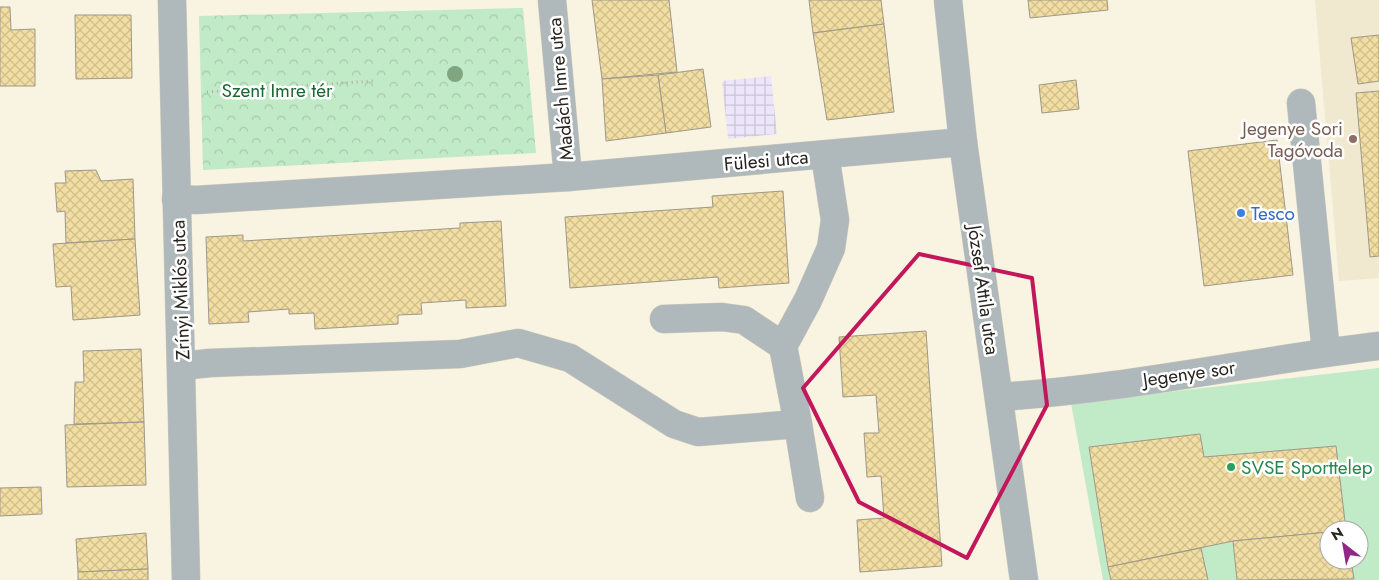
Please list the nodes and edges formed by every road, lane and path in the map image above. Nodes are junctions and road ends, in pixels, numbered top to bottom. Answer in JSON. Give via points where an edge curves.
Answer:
{"nodes":[{"id":1,"x":172,"y":0,"type":"edge"},
{"id":2,"x":552,"y":0,"type":"edge"},
{"id":3,"x":948,"y":0,"type":"edge"},
{"id":4,"x":373,"y":81,"type":"dead end"},
{"id":5,"x":174,"y":94,"type":"junction"},
{"id":6,"x":1301,"y":103,"type":"dead end"},
{"id":7,"x":964,"y":142,"type":"junction"},
{"id":8,"x":825,"y":155,"type":"junction"},
{"id":9,"x":568,"y":178,"type":"junction"},
{"id":10,"x":176,"y":199,"type":"junction"},
{"id":11,"x":664,"y":319,"type":"dead end"},
{"id":12,"x":783,"y":346,"type":"junction"},
{"id":13,"x":1379,"y":346,"type":"edge"},
{"id":14,"x":1326,"y":352,"type":"junction"},
{"id":15,"x":182,"y":366,"type":"junction"},
{"id":16,"x":999,"y":397,"type":"junction"},
{"id":17,"x":798,"y":424,"type":"junction"},
{"id":18,"x":810,"y":498,"type":"dead end"},
{"id":19,"x":186,"y":580,"type":"edge"},
{"id":20,"x":1024,"y":580,"type":"edge"}],
"edges":[{"from":1,"to":5,"type":"street","name":"Zrínyi Miklós utca"},
{"from":2,"to":9,"type":"street","name":"Madách Imre utca"},
{"from":3,"to":7,"type":"street","name":"József Attila utca"},
{"from":4,"to":5,"type":"path"},
{"from":5,"to":10,"type":"street","name":"Zrínyi Miklós utca"},
{"from":6,"to":14,"type":"street"},
{"from":7,"to":8,"type":"street","name":"Fülesi utca"},
{"from":7,"to":16,"type":"street","name":"József Attila utca"},
{"from":8,"to":9,"type":"street","name":"Fülesi utca"},
{"from":8,"to":12,"type":"street","via":[[835,220],[831,248]]},
{"from":9,"to":10,"type":"street"},
{"from":10,"to":15,"type":"street","name":"Zrínyi Miklós utca"},
{"from":11,"to":12,"type":"street","via":[[722,317],[744,320]]},
{"from":12,"to":17,"type":"street"},
{"from":13,"to":14,"type":"street","name":"Jegenye sor"},
{"from":14,"to":16,"type":"street","name":"Jegenye sor","via":[[1154,379]]},
{"from":15,"to":17,"type":"street","via":[[460,354],[518,343],[570,358],[674,424],[698,432]]},
{"from":15,"to":19,"type":"street","name":"Zrínyi Miklós utca"},
{"from":16,"to":20,"type":"street","name":"József Attila utca"},
{"from":17,"to":18,"type":"street"}]}
